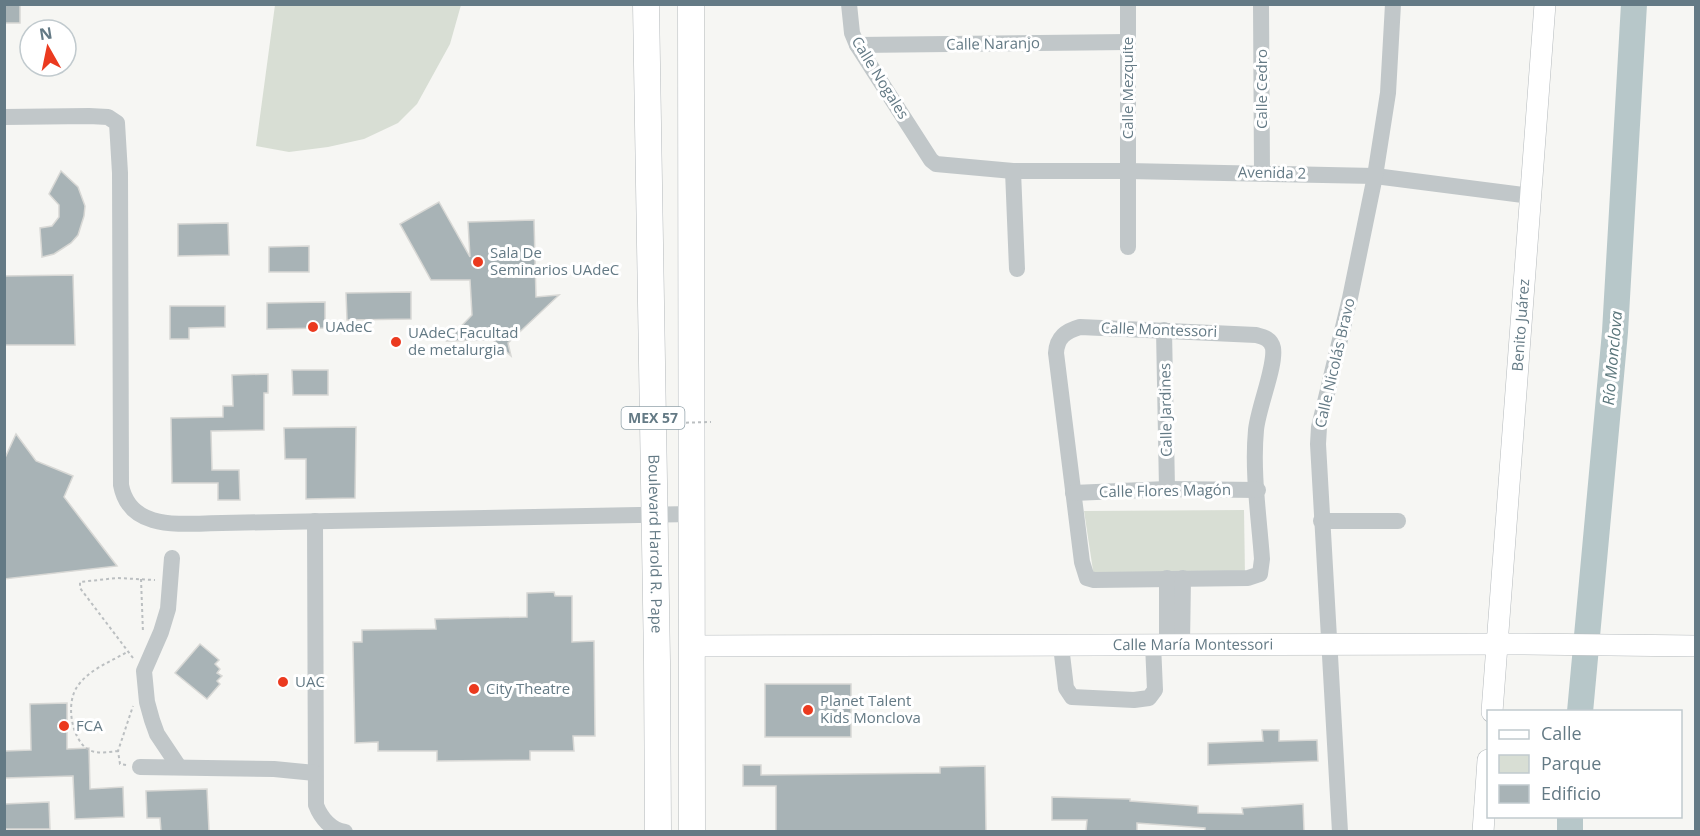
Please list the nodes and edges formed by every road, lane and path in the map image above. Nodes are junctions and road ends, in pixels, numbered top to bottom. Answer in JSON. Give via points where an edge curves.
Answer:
{"nodes":[{"id":1,"x":646,"y":4,"type":"edge"},
{"id":2,"x":691,"y":4,"type":"edge"},
{"id":3,"x":849,"y":4,"type":"edge"},
{"id":4,"x":1128,"y":4,"type":"edge"},
{"id":5,"x":1261,"y":4,"type":"edge"},
{"id":6,"x":1393,"y":4,"type":"edge"},
{"id":7,"x":1545,"y":4,"type":"edge"},
{"id":8,"x":1128,"y":42,"type":"junction"},
{"id":9,"x":857,"y":45,"type":"junction"},
{"id":10,"x":4,"y":117,"type":"edge"},
{"id":11,"x":1013,"y":171,"type":"junction"},
{"id":12,"x":1128,"y":171,"type":"junction"},
{"id":13,"x":1262,"y":173,"type":"junction"},
{"id":14,"x":1375,"y":176,"type":"junction"},
{"id":15,"x":1531,"y":196,"type":"junction"},
{"id":16,"x":1128,"y":247,"type":"dead end"},
{"id":17,"x":1017,"y":269,"type":"dead end"},
{"id":18,"x":1164,"y":330,"type":"junction"},
{"id":19,"x":711,"y":422,"type":"dead end"},
{"id":20,"x":633,"y":424,"type":"dead end"},
{"id":21,"x":1167,"y":489,"type":"junction"},
{"id":22,"x":1258,"y":490,"type":"junction"},
{"id":23,"x":1073,"y":493,"type":"junction"},
{"id":24,"x":655,"y":514,"type":"junction"},
{"id":25,"x":692,"y":514,"type":"junction"},
{"id":26,"x":1322,"y":521,"type":"junction"},
{"id":27,"x":1398,"y":521,"type":"dead end"},
{"id":28,"x":315,"y":522,"type":"junction"},
{"id":29,"x":172,"y":558,"type":"dead end"},
{"id":30,"x":1175,"y":578,"type":"junction"},
{"id":31,"x":170,"y":581,"type":"junction"},
{"id":32,"x":1167,"y":644,"type":"junction"},
{"id":33,"x":1507,"y":644,"type":"junction"},
{"id":34,"x":1331,"y":645,"type":"junction"},
{"id":35,"x":691,"y":646,"type":"junction"},
{"id":36,"x":1061,"y":646,"type":"junction"},
{"id":37,"x":1695,"y":646,"type":"edge"},
{"id":38,"x":127,"y":652,"type":"junction"},
{"id":39,"x":144,"y":671,"type":"junction"},
{"id":40,"x":1492,"y":710,"type":"edge"},
{"id":41,"x":118,"y":751,"type":"dead end"},
{"id":42,"x":140,"y":767,"type":"dead end"},
{"id":43,"x":179,"y":767,"type":"junction"},
{"id":44,"x":315,"y":773,"type":"junction"},
{"id":45,"x":1487,"y":774,"type":"edge"},
{"id":46,"x":345,"y":831,"type":"edge"},
{"id":47,"x":658,"y":831,"type":"edge"},
{"id":48,"x":692,"y":831,"type":"edge"},
{"id":49,"x":1340,"y":831,"type":"edge"},
{"id":50,"x":1483,"y":831,"type":"edge"}],
"edges":[{"from":1,"to":24,"type":"highway","name":"Boulevard Harold R. Pape","number":"MEX 57"},
{"from":2,"to":25,"type":"highway","number":"MEX 57"},
{"from":3,"to":9,"type":"street","name":"Calle Nogales"},
{"from":4,"to":8,"type":"street","name":"Calle Mezquite"},
{"from":5,"to":13,"type":"street","name":"Calle Cedro"},
{"from":6,"to":14,"type":"street","name":"Calle Nicolás Bravo","via":[[1388,93]]},
{"from":7,"to":15,"type":"main road","name":"Benito Juárez"},
{"from":8,"to":9,"type":"street","name":"Calle Naranjo"},
{"from":8,"to":12,"type":"street","name":"Calle Mezquite"},
{"from":9,"to":11,"type":"street","name":"Calle Nogales","via":[[931,160],[936,164]]},
{"from":10,"to":28,"type":"street","via":[[108,117],[118,127],[120,464],[124,498],[131,508],[161,523]]},
{"from":11,"to":12,"type":"street","name":"Avenida 2"},
{"from":11,"to":17,"type":"street"},
{"from":12,"to":13,"type":"street","name":"Avenida 2"},
{"from":12,"to":16,"type":"street","name":"Calle Mezquite"},
{"from":13,"to":14,"type":"street","name":"Avenida 2"},
{"from":14,"to":15,"type":"street","name":"Avenida 2"},
{"from":14,"to":26,"type":"street","name":"Calle Nicolás Bravo","via":[[1319,428]]},
{"from":15,"to":33,"type":"main road","name":"Benito Juárez"},
{"from":18,"to":21,"type":"street","name":"Calle Jardines"},
{"from":18,"to":22,"type":"street","name":"Calle Montessori","via":[[1256,334],[1272,344],[1273,357],[1256,428]]},
{"from":18,"to":23,"type":"street","name":"Calle Montessori","via":[[1080,327],[1061,336],[1056,353]]},
{"from":19,"to":20,"type":"path","bridge":true},
{"from":21,"to":22,"type":"street","name":"Calle Flores Magón"},
{"from":21,"to":23,"type":"street","name":"Calle Flores Magón"},
{"from":22,"to":30,"type":"street","name":"Calle Montessori","via":[[1260,573],[1248,578]]},
{"from":23,"to":30,"type":"street","name":"Calle Montessori","via":[[1083,571],[1090,580]]},
{"from":24,"to":25,"type":"street"},
{"from":24,"to":28,"type":"street"},
{"from":24,"to":47,"type":"highway","name":"Boulevard Harold R. Pape","number":"MEX 57"},
{"from":25,"to":35,"type":"highway","number":"MEX 57"},
{"from":26,"to":27,"type":"street"},
{"from":26,"to":34,"type":"street","name":"Calle Nicolás Bravo"},
{"from":28,"to":44,"type":"street"},
{"from":29,"to":31,"type":"street"},
{"from":30,"to":32,"type":"street"},
{"from":31,"to":38,"type":"path","via":[[117,578],[80,582],[80,588]]},
{"from":31,"to":39,"type":"street","via":[[168,609]]},
{"from":32,"to":34,"type":"main road","name":"Calle María Montessori"},
{"from":32,"to":36,"type":"main road","name":"Calle María Montessori"},
{"from":32,"to":36,"type":"street","via":[[1155,690],[1149,698],[1134,700],[1072,697],[1066,688]]},
{"from":33,"to":34,"type":"main road","name":"Calle María Montessori"},
{"from":33,"to":37,"type":"main road","name":"Calle María Montessori"},
{"from":33,"to":40,"type":"main road","name":"Benito Juárez"},
{"from":34,"to":49,"type":"street","name":"Calle Nicolás Bravo"},
{"from":35,"to":36,"type":"main road","name":"Calle María Montessori"},
{"from":35,"to":48,"type":"highway","number":"MEX 57"},
{"from":38,"to":39,"type":"path"},
{"from":38,"to":41,"type":"path","via":[[77,686],[69,708],[74,730],[86,748],[98,753]]},
{"from":39,"to":43,"type":"street","via":[[147,702],[157,734]]},
{"from":42,"to":43,"type":"street"},
{"from":43,"to":44,"type":"street"},
{"from":44,"to":46,"type":"street","via":[[319,814],[338,831]]},
{"from":45,"to":50,"type":"main road"}]}
